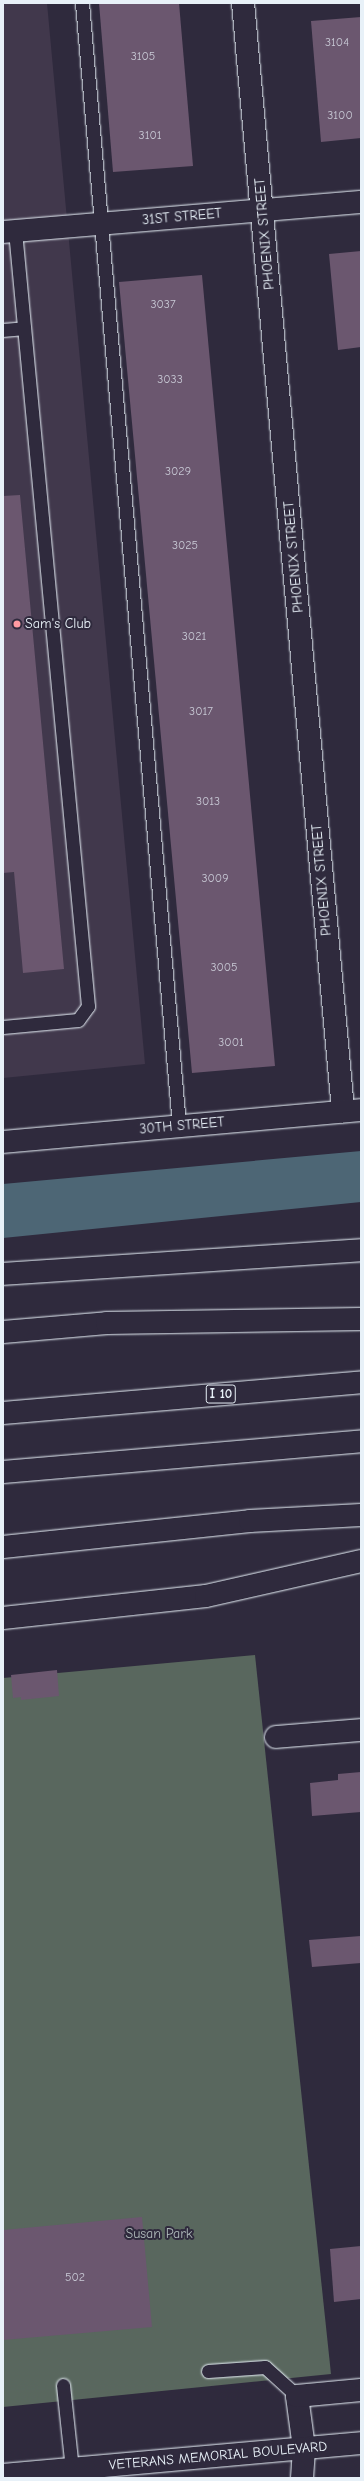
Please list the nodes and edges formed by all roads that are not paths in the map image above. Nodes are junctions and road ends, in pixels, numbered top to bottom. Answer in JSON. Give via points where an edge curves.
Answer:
{"nodes":[{"id":1,"x":82,"y":3,"type":"edge"},
{"id":2,"x":243,"y":3,"type":"edge"},
{"id":3,"x":361,"y":202,"type":"edge"},
{"id":4,"x":263,"y":210,"type":"junction"},
{"id":5,"x":104,"y":223,"type":"junction"},
{"id":6,"x":9,"y":231,"type":"edge"},
{"id":7,"x":24,"y":328,"type":"junction"},
{"id":8,"x":3,"y":330,"type":"edge"},
{"id":9,"x":3,"y":1027,"type":"edge"},
{"id":10,"x":352,"y":1110,"type":"edge"},
{"id":11,"x":180,"y":1126,"type":"junction"},
{"id":12,"x":3,"y":1142,"type":"edge"},
{"id":13,"x":361,"y":1250,"type":"edge"},
{"id":14,"x":3,"y":1274,"type":"edge"},
{"id":15,"x":361,"y":1319,"type":"edge"},
{"id":16,"x":3,"y":1332,"type":"edge"},
{"id":17,"x":361,"y":1382,"type":"edge"},
{"id":18,"x":3,"y":1413,"type":"edge"},
{"id":19,"x":361,"y":1441,"type":"edge"},
{"id":20,"x":3,"y":1472,"type":"edge"},
{"id":21,"x":361,"y":1515,"type":"edge"},
{"id":22,"x":3,"y":1547,"type":"edge"},
{"id":23,"x":361,"y":1561,"type":"edge"},
{"id":24,"x":3,"y":1618,"type":"edge"},
{"id":25,"x":361,"y":1730,"type":"edge"},
{"id":26,"x":276,"y":1738,"type":"dead end"},
{"id":27,"x":208,"y":2371,"type":"dead end"},
{"id":28,"x":63,"y":2385,"type":"dead end"},
{"id":29,"x":361,"y":2390,"type":"edge"},
{"id":30,"x":297,"y":2396,"type":"junction"},
{"id":31,"x":361,"y":2443,"type":"edge"},
{"id":32,"x":304,"y":2448,"type":"junction"},
{"id":33,"x":72,"y":2469,"type":"junction"},
{"id":34,"x":3,"y":2475,"type":"edge"},
{"id":35,"x":302,"y":2478,"type":"edge"}],
"edges":[{"from":1,"to":5,"type":"lane"},
{"from":2,"to":4,"type":"main road","name":"PHOENIX STREET"},
{"from":3,"to":4,"type":"main road","name":"31ST STREET"},
{"from":4,"to":5,"type":"main road","name":"31ST STREET"},
{"from":4,"to":10,"type":"main road","name":"PHOENIX STREET"},
{"from":5,"to":6,"type":"main road","name":"31ST STREET"},
{"from":5,"to":11,"type":"lane"},
{"from":6,"to":7,"type":"lane"},
{"from":7,"to":8,"type":"lane"},
{"from":7,"to":9,"type":"lane","via":[[88,1006],[78,1020]]},
{"from":10,"to":11,"type":"main road","name":"30TH STREET"},
{"from":11,"to":12,"type":"main road","name":"30TH STREET"},
{"from":13,"to":14,"type":"main road"},
{"from":15,"to":16,"type":"main road","via":[[107,1323]]},
{"from":17,"to":18,"type":"main road","number":"I 10"},
{"from":19,"to":20,"type":"main road"},
{"from":21,"to":22,"type":"main road","via":[[250,1521],[90,1540]]},
{"from":23,"to":24,"type":"main road","via":[[206,1596]]},
{"from":25,"to":26,"type":"main road"},
{"from":27,"to":30,"type":"lane","via":[[265,2367]]},
{"from":28,"to":33,"type":"lane"},
{"from":29,"to":30,"type":"main road"},
{"from":30,"to":32,"type":"main road"},
{"from":31,"to":32,"type":"main road","name":"VETERANS MEMORIAL BOULEVARD"},
{"from":32,"to":33,"type":"main road","name":"VETERANS MEMORIAL BOULEVARD"},
{"from":32,"to":35,"type":"main road"},
{"from":33,"to":34,"type":"main road","name":"VETERANS MEMORIAL BOULEVARD"}]}
